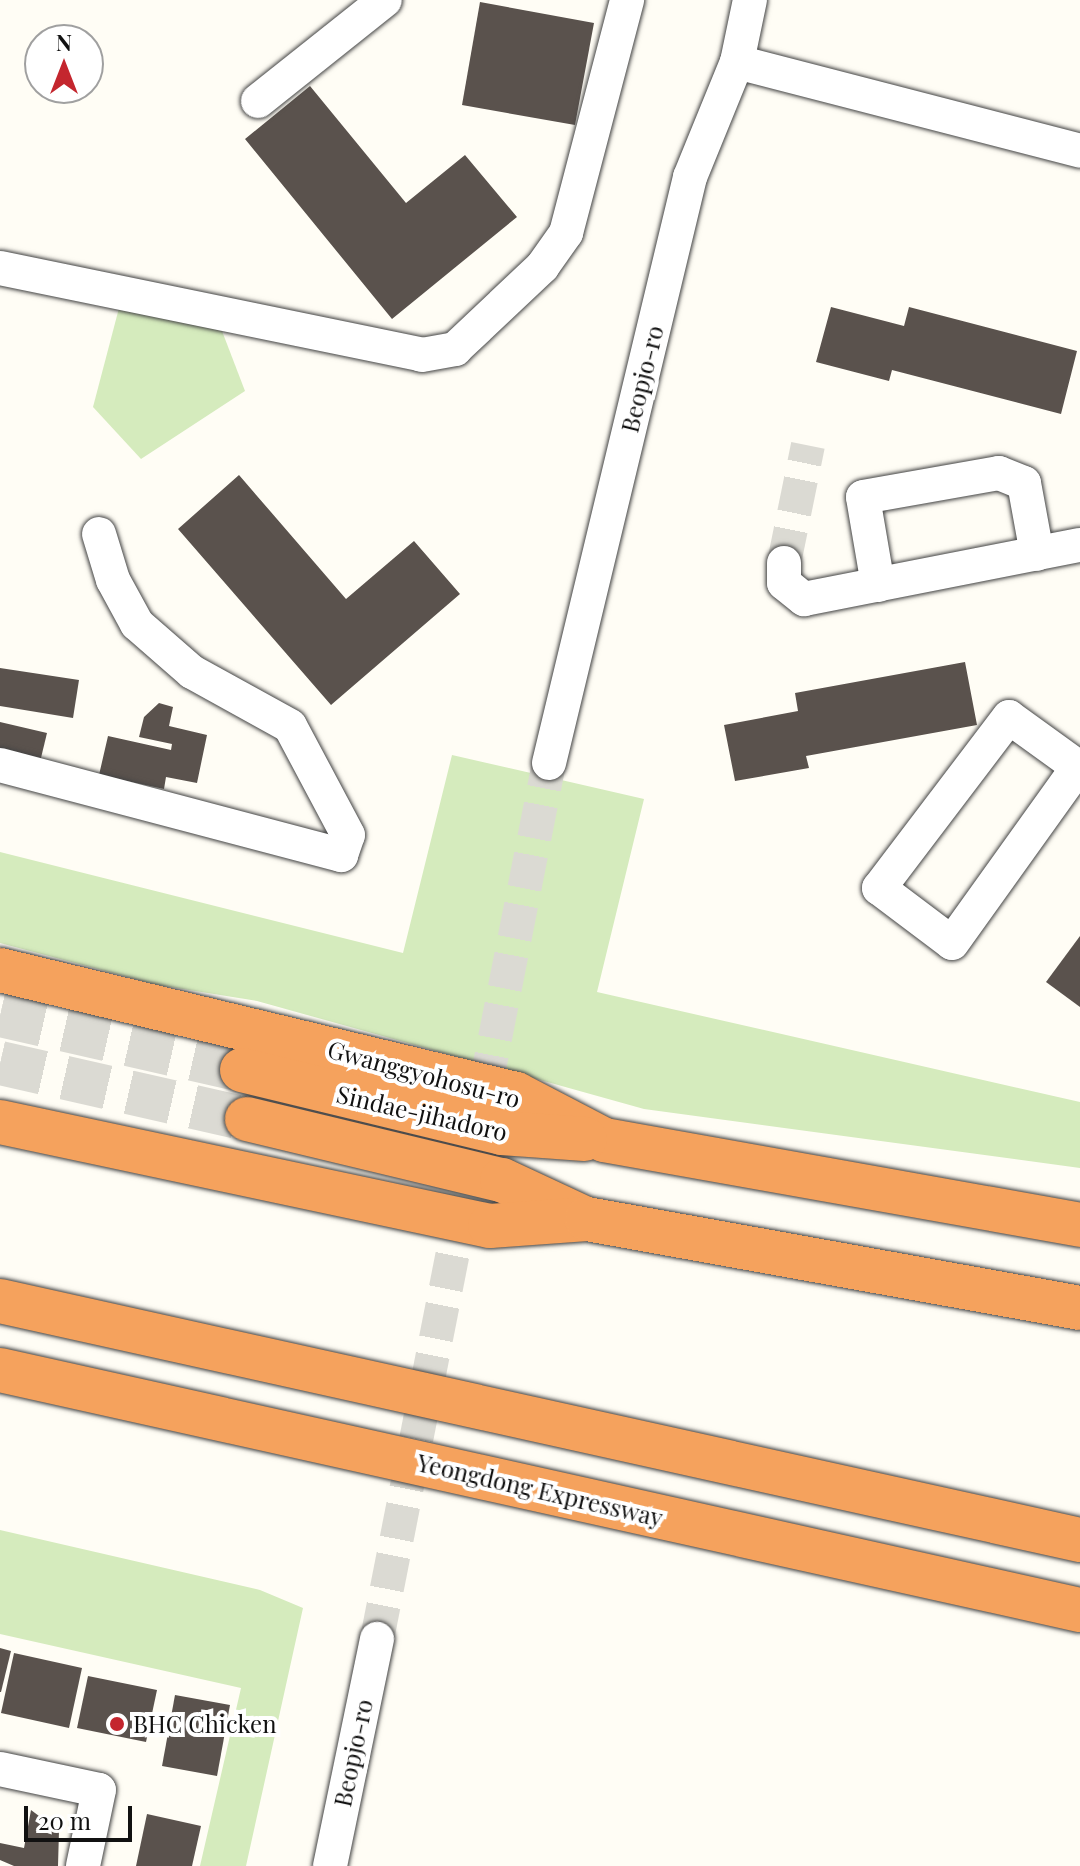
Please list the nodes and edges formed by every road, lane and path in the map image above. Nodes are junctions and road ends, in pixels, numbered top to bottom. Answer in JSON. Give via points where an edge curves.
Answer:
{"nodes":[{"id":1,"x":385,"y":0,"type":"edge"},
{"id":2,"x":627,"y":0,"type":"edge"},
{"id":3,"x":743,"y":1,"type":"edge"},
{"id":4,"x":737,"y":62,"type":"junction"},
{"id":5,"x":258,"y":101,"type":"dead end"},
{"id":6,"x":1080,"y":151,"type":"edge"},
{"id":7,"x":0,"y":268,"type":"edge"},
{"id":8,"x":99,"y":534,"type":"dead end"},
{"id":9,"x":1080,"y":545,"type":"edge"},
{"id":10,"x":1037,"y":554,"type":"junction"},
{"id":11,"x":784,"y":563,"type":"tunnel mouth"},
{"id":12,"x":878,"y":585,"type":"junction"},
{"id":13,"x":549,"y":763,"type":"tunnel mouth"},
{"id":14,"x":0,"y":765,"type":"edge"},
{"id":15,"x":1079,"y":766,"type":"edge"},
{"id":16,"x":0,"y":970,"type":"edge"},
{"id":17,"x":242,"y":1070,"type":"tunnel mouth"},
{"id":18,"x":247,"y":1119,"type":"tunnel mouth"},
{"id":19,"x":0,"y":1122,"type":"edge"},
{"id":20,"x":604,"y":1140,"type":"junction"},
{"id":21,"x":587,"y":1219,"type":"junction"},
{"id":22,"x":1080,"y":1225,"type":"edge"},
{"id":23,"x":0,"y":1301,"type":"edge"},
{"id":24,"x":1080,"y":1308,"type":"edge"},
{"id":25,"x":0,"y":1370,"type":"edge"},
{"id":26,"x":1080,"y":1540,"type":"edge"},
{"id":27,"x":1080,"y":1610,"type":"edge"},
{"id":28,"x":377,"y":1639,"type":"tunnel mouth"},
{"id":29,"x":0,"y":1769,"type":"edge"},
{"id":30,"x":83,"y":1866,"type":"edge"},
{"id":31,"x":330,"y":1866,"type":"edge"}],
"edges":[{"from":1,"to":5,"type":"street"},
{"from":2,"to":7,"type":"street","via":[[566,233],[542,267],[455,349],[422,355]]},
{"from":3,"to":4,"type":"street","name":"Beopjo-ro"},
{"from":4,"to":6,"type":"street"},
{"from":4,"to":13,"type":"street","name":"Beopjo-ro","via":[[690,177]]},
{"from":8,"to":14,"type":"street","via":[[113,580],[137,624],[192,672],[290,726],[344,824],[348,835],[341,855]]},
{"from":9,"to":10,"type":"street"},
{"from":10,"to":12,"type":"street"},
{"from":10,"to":12,"type":"street","via":[[1024,483],[999,473],[863,497]]},
{"from":11,"to":12,"type":"street","via":[[784,583],[804,599]]},
{"from":15,"to":15,"type":"street","via":[[952,943],[879,888],[1009,717]]},
{"from":16,"to":20,"type":"highway","name":"Gwanggyohosu-ro","via":[[516,1094]]},
{"from":17,"to":20,"type":"highway","name":"Sindae-jihadoro","via":[[502,1133]]},
{"from":18,"to":21,"type":"highway","name":"Sindae-jihadoro","via":[[502,1180]]},
{"from":19,"to":21,"type":"highway","via":[[490,1226]]},
{"from":20,"to":22,"type":"highway","name":"Gwanggyohosu-ro"},
{"from":21,"to":24,"type":"highway"},
{"from":23,"to":26,"type":"highway"},
{"from":25,"to":27,"type":"highway","name":"Yeongdong Expressway"},
{"from":28,"to":31,"type":"street","name":"Beopjo-ro"},
{"from":29,"to":30,"type":"street","via":[[99,1790]]}]}
